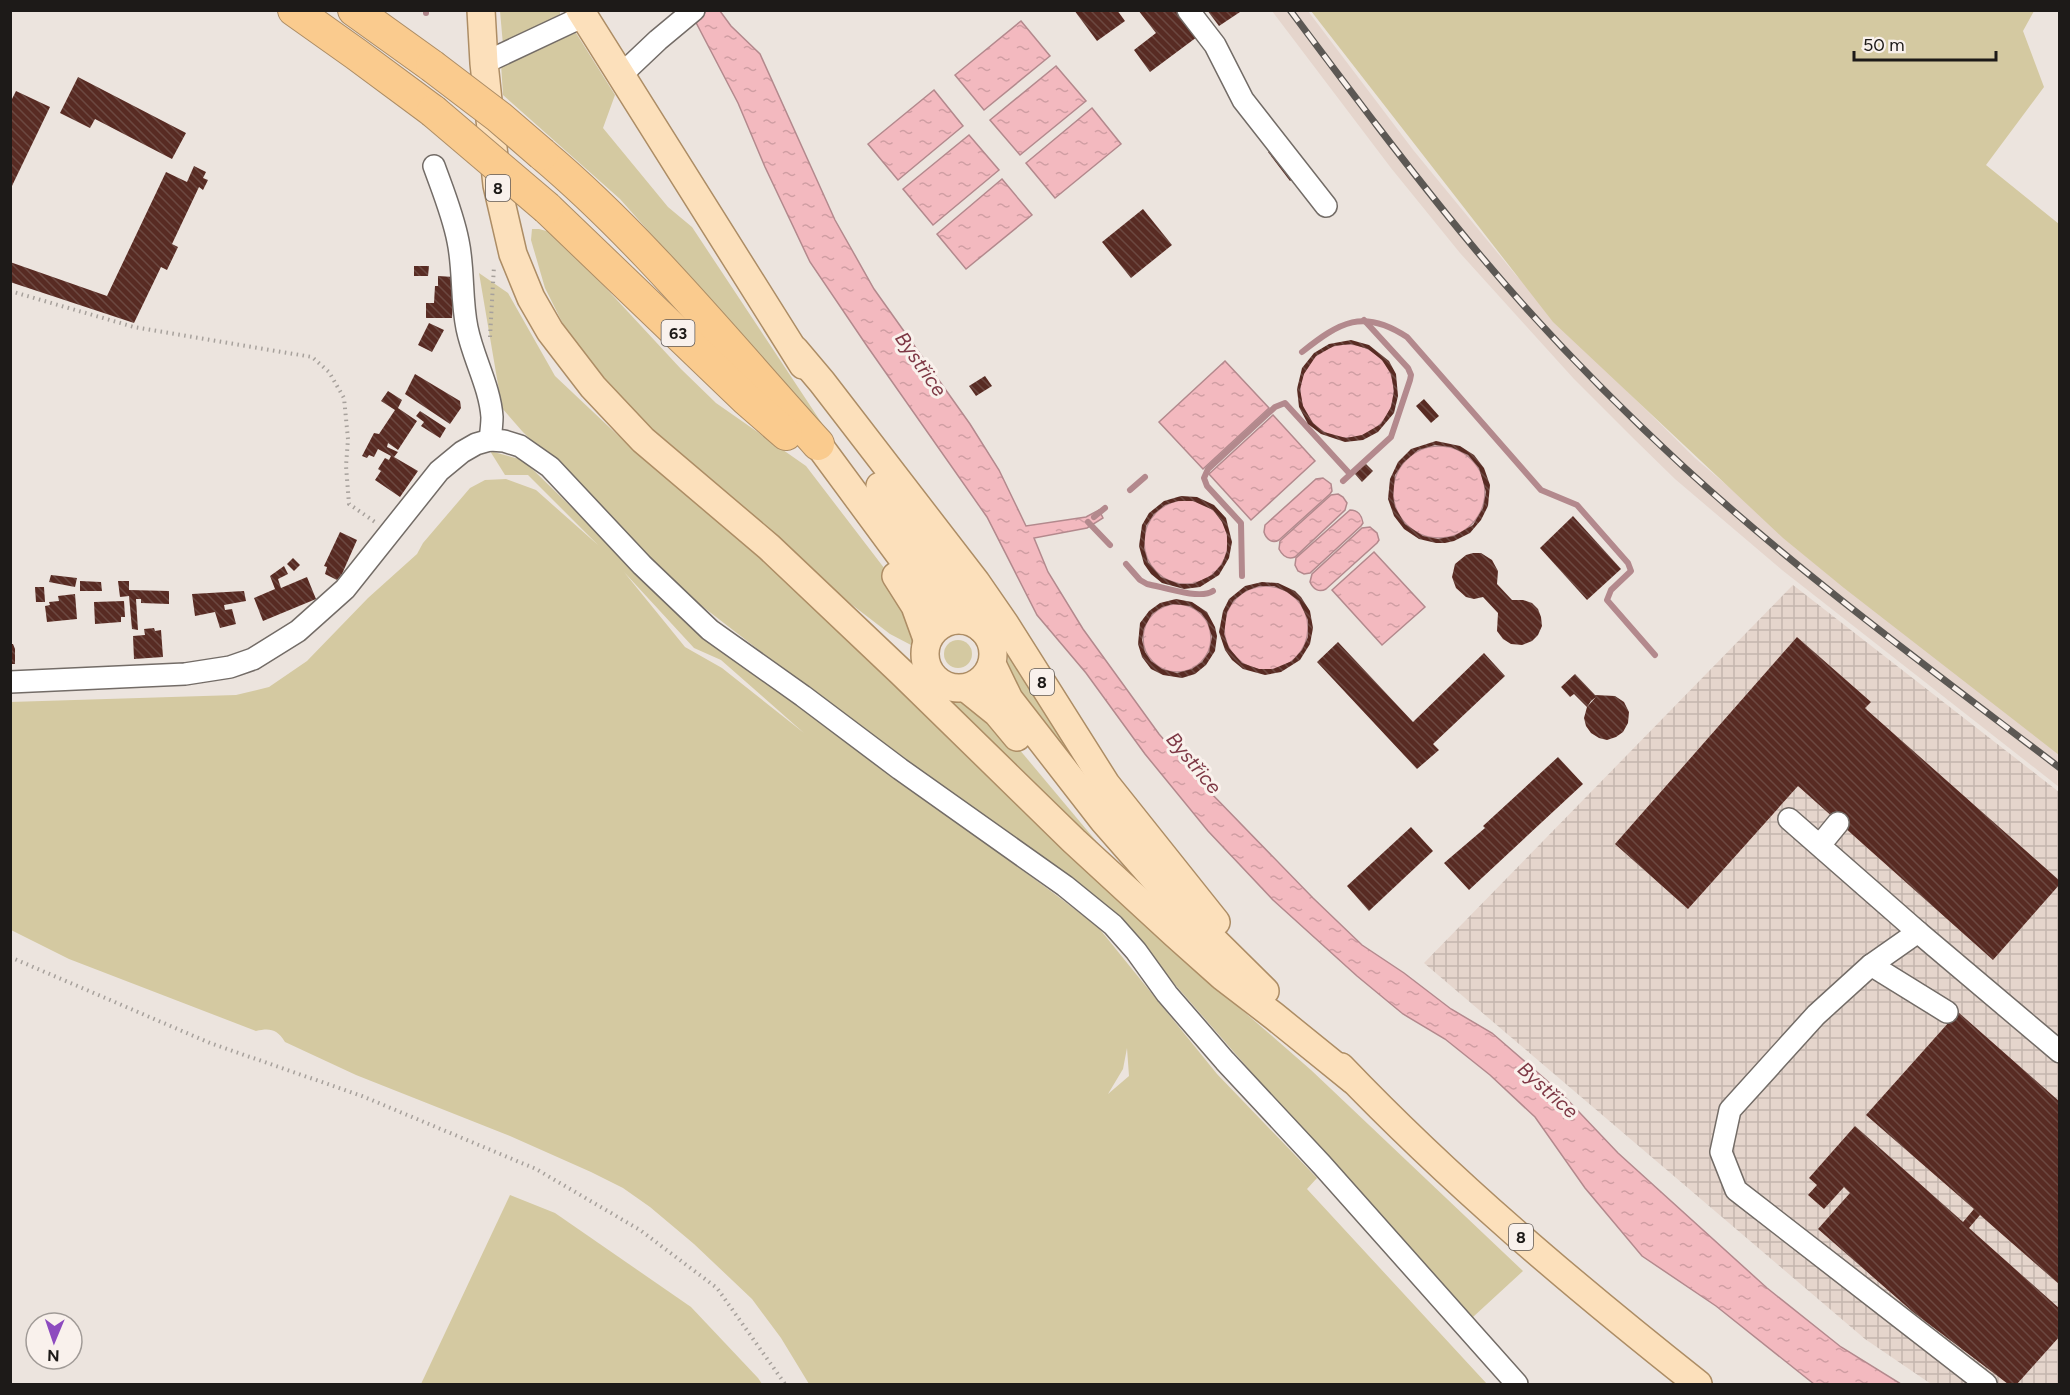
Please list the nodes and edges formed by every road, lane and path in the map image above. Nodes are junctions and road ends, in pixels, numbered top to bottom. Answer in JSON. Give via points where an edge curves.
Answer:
{"nodes":[{"id":1,"x":294,"y":10,"type":"edge"},
{"id":2,"x":354,"y":10,"type":"edge"},
{"id":3,"x":481,"y":10,"type":"edge"},
{"id":4,"x":1188,"y":10,"type":"edge"},
{"id":5,"x":582,"y":13,"type":"edge"},
{"id":6,"x":686,"y":17,"type":"edge"},
{"id":7,"x":484,"y":63,"type":"junction"},
{"id":8,"x":621,"y":75,"type":"junction"},
{"id":9,"x":434,"y":166,"type":"dead end"},
{"id":10,"x":1326,"y":206,"type":"dead end"},
{"id":11,"x":10,"y":291,"type":"edge"},
{"id":12,"x":795,"y":350,"type":"junction"},
{"id":13,"x":490,"y":440,"type":"junction"},
{"id":14,"x":813,"y":450,"type":"junction"},
{"id":15,"x":391,"y":533,"type":"junction"},
{"id":16,"x":769,"y":547,"type":"junction"},
{"id":17,"x":972,"y":625,"type":"junction"},
{"id":18,"x":926,"y":649,"type":"junction"},
{"id":19,"x":992,"y":664,"type":"junction"},
{"id":20,"x":10,"y":682,"type":"edge"},
{"id":21,"x":966,"y":688,"type":"junction"},
{"id":22,"x":1789,"y":819,"type":"dead end"},
{"id":23,"x":1838,"y":823,"type":"dead end"},
{"id":24,"x":1820,"y":845,"type":"junction"},
{"id":25,"x":1918,"y":932,"type":"junction"},
{"id":26,"x":10,"y":957,"type":"edge"},
{"id":27,"x":1871,"y":965,"type":"junction"},
{"id":28,"x":1947,"y":1012,"type":"dead end"},
{"id":29,"x":1282,"y":1015,"type":"junction"},
{"id":30,"x":2060,"y":1052,"type":"edge"},
{"id":31,"x":785,"y":1384,"type":"edge"},
{"id":32,"x":1517,"y":1384,"type":"edge"},
{"id":33,"x":1698,"y":1384,"type":"edge"},
{"id":34,"x":1986,"y":1384,"type":"edge"}],
"edges":[{"from":1,"to":14,"type":"highway","number":"63","bridge":true,"via":[[433,111],[547,208]]},
{"from":2,"to":14,"type":"highway","number":"63","bridge":true,"via":[[499,117],[567,175],[629,235]]},
{"from":3,"to":7,"type":"main road","number":"8"},
{"from":4,"to":10,"type":"street","via":[[1215,45],[1243,100]]},
{"from":5,"to":7,"type":"street"},
{"from":5,"to":8,"type":"main road","number":"8"},
{"from":6,"to":8,"type":"street"},
{"from":7,"to":16,"type":"main road","number":"8","via":[[504,222],[513,255],[539,313],[564,351],[624,422]]},
{"from":8,"to":12,"type":"main road","number":"8"},
{"from":9,"to":13,"type":"street","via":[[459,243],[462,302],[472,352],[490,406]]},
{"from":11,"to":15,"type":"path","via":[[134,327],[312,357],[329,372],[344,398],[348,504]]},
{"from":12,"to":17,"type":"main road","via":[[836,422],[960,595]]},
{"from":12,"to":29,"type":"main road","number":"8","via":[[976,582],[1094,765],[1256,970]]},
{"from":13,"to":15,"type":"street","via":[[476,444],[439,471]]},
{"from":13,"to":32,"type":"street","via":[[520,446],[534,454],[710,630],[1101,914],[1225,1061]]},
{"from":14,"to":17,"type":"main road","number":"63","via":[[938,603]]},
{"from":14,"to":18,"type":"main road","number":"63","via":[[918,611]]},
{"from":15,"to":20,"type":"street","via":[[345,589],[298,631],[253,659],[230,668],[185,674]]},
{"from":16,"to":18,"type":"main road","via":[[905,652]]},
{"from":16,"to":29,"type":"main road","number":"8","via":[[1174,934],[1222,976]]},
{"from":17,"to":18,"type":"main road","via":[[945,622],[936,628]]},
{"from":17,"to":19,"type":"main road","via":[[991,642]]},
{"from":18,"to":21,"type":"main road","via":[[928,670],[937,681]]},
{"from":19,"to":21,"type":"main road","via":[[978,684]]},
{"from":19,"to":29,"type":"main road","via":[[1009,699],[1124,845]]},
{"from":21,"to":29,"type":"main road","via":[[997,712],[1070,802],[1145,885]]},
{"from":22,"to":24,"type":"street"},
{"from":23,"to":24,"type":"street"},
{"from":24,"to":25,"type":"street"},
{"from":25,"to":27,"type":"street"},
{"from":25,"to":30,"type":"street"},
{"from":26,"to":31,"type":"path","via":[[210,1043],[362,1096],[536,1169],[640,1230],[717,1288]]},
{"from":27,"to":28,"type":"street"},
{"from":27,"to":34,"type":"street","via":[[1816,1015],[1730,1110],[1721,1152],[1736,1190]]},
{"from":29,"to":33,"type":"main road","number":"8","via":[[1562,1274]]}]}
